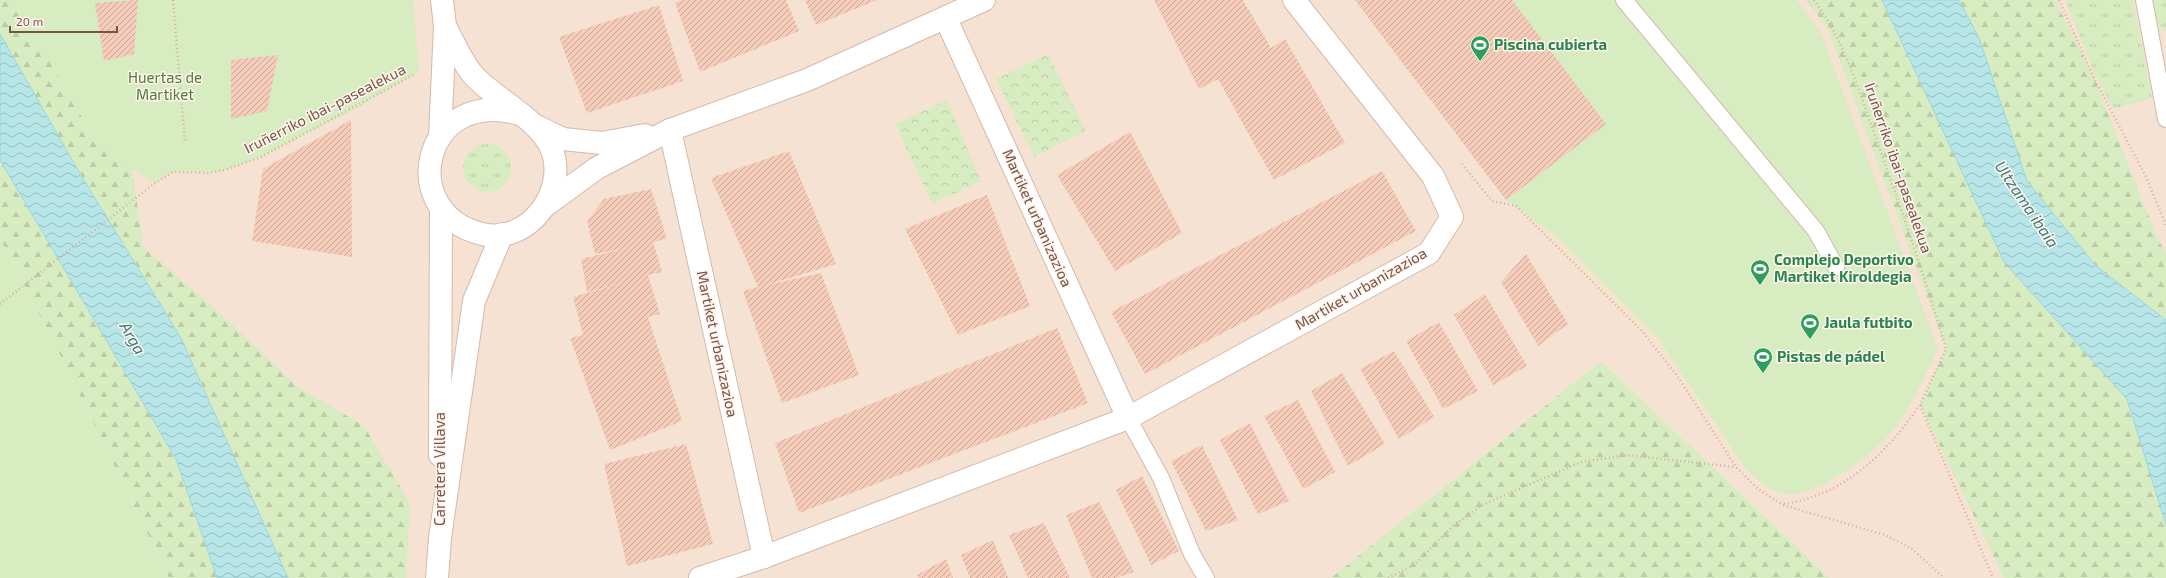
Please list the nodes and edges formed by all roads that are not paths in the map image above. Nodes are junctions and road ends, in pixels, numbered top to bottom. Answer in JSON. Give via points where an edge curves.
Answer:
{"nodes":[{"id":1,"x":442,"y":0,"type":"edge"},
{"id":2,"x":984,"y":0,"type":"edge"},
{"id":3,"x":1294,"y":0,"type":"edge"},
{"id":4,"x":1624,"y":0,"type":"edge"},
{"id":5,"x":2144,"y":0,"type":"edge"},
{"id":6,"x":946,"y":18,"type":"junction"},
{"id":7,"x":445,"y":26,"type":"junction"},
{"id":8,"x":519,"y":114,"type":"junction"},
{"id":9,"x":2166,"y":119,"type":"edge"},
{"id":10,"x":536,"y":126,"type":"junction"},
{"id":11,"x":670,"y":130,"type":"junction"},
{"id":12,"x":440,"y":137,"type":"junction"},
{"id":13,"x":546,"y":204,"type":"junction"},
{"id":14,"x":441,"y":209,"type":"junction"},
{"id":15,"x":502,"y":234,"type":"junction"},
{"id":16,"x":1836,"y":267,"type":"dead end"},
{"id":17,"x":1128,"y":418,"type":"junction"},
{"id":18,"x":440,"y":538,"type":"junction"},
{"id":19,"x":764,"y":557,"type":"junction"},
{"id":20,"x":436,"y":578,"type":"edge"},
{"id":21,"x":700,"y":578,"type":"edge"},
{"id":22,"x":1206,"y":578,"type":"edge"}],
"edges":[{"from":1,"to":7,"type":"street","name":"Carretera Villava"},
{"from":2,"to":6,"type":"street"},
{"from":3,"to":17,"type":"street","name":"Martiket urbanizazioa","via":[[1432,176],[1452,217],[1429,253]]},
{"from":4,"to":16,"type":"lane","via":[[1816,231]]},
{"from":5,"to":9,"type":"lane"},
{"from":6,"to":11,"type":"street","via":[[807,80]]},
{"from":6,"to":17,"type":"street","name":"Martiket urbanizazioa"},
{"from":7,"to":8,"type":"street","name":"Carretera Villava","via":[[473,75]]},
{"from":7,"to":12,"type":"street","name":"Carretera Villava"},
{"from":8,"to":10,"type":"street","name":"Carretera Villava"},
{"from":8,"to":12,"type":"street","name":"Carretera Villava","via":[[502,109],[484,109],[466,114],[451,123]]},
{"from":10,"to":11,"type":"street","via":[[563,139],[602,143]]},
{"from":10,"to":13,"type":"street","name":"Carretera Villava","via":[[549,143],[555,164],[554,185]]},
{"from":11,"to":13,"type":"street","via":[[597,168]]},
{"from":11,"to":19,"type":"street","name":"Martiket urbanizazioa"},
{"from":12,"to":14,"type":"street","name":"Carretera Villava","via":[[432,154],[429,173],[432,192]]},
{"from":13,"to":15,"type":"street","name":"Carretera Villava","via":[[534,219]]},
{"from":14,"to":15,"type":"street","name":"Carretera Villava","via":[[453,221],[468,230]]},
{"from":14,"to":18,"type":"street","name":"Carretera Villava"},
{"from":15,"to":18,"type":"street","name":"Carretera Villava","via":[[474,301]]},
{"from":17,"to":19,"type":"street","name":"Martiket urbanizazioa"},
{"from":17,"to":22,"type":"lane","via":[[1161,478],[1192,554]]},
{"from":18,"to":20,"type":"street"},
{"from":19,"to":21,"type":"street","name":"Martiket urbanizazioa"}]}
